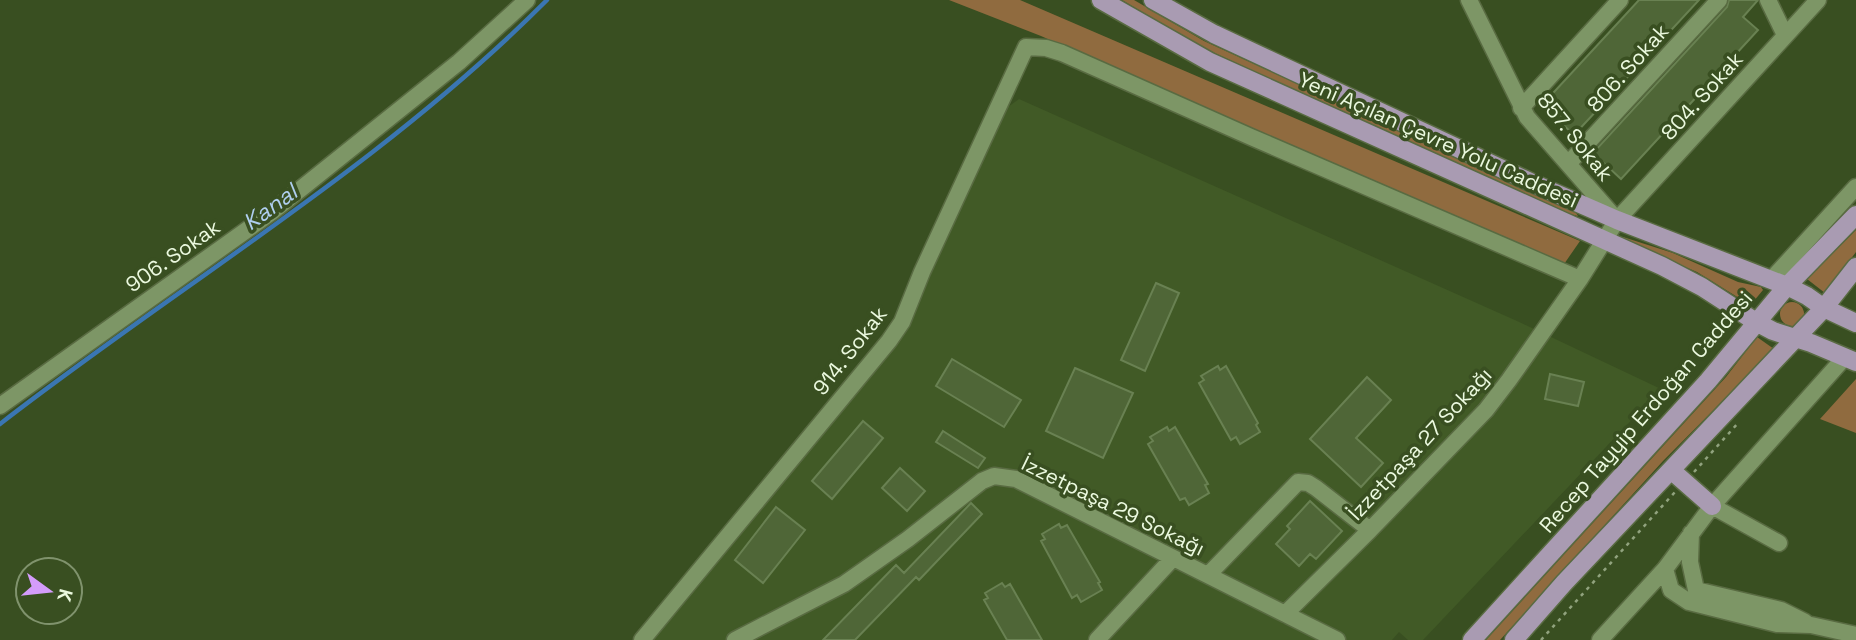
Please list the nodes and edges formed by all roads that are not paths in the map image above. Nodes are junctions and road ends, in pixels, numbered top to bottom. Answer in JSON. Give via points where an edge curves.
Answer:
{"nodes":[{"id":1,"x":527,"y":0,"type":"edge"},
{"id":2,"x":1101,"y":0,"type":"edge"},
{"id":3,"x":1153,"y":0,"type":"edge"},
{"id":4,"x":1469,"y":0,"type":"edge"},
{"id":5,"x":1719,"y":0,"type":"edge"},
{"id":6,"x":1768,"y":0,"type":"edge"},
{"id":7,"x":1818,"y":0,"type":"edge"},
{"id":8,"x":1618,"y":1,"type":"edge"},
{"id":9,"x":1786,"y":35,"type":"junction"},
{"id":10,"x":1521,"y":108,"type":"junction"},
{"id":11,"x":1569,"y":164,"type":"junction"},
{"id":12,"x":1856,"y":187,"type":"edge"},
{"id":13,"x":1856,"y":215,"type":"edge"},
{"id":14,"x":1617,"y":220,"type":"junction"},
{"id":15,"x":1605,"y":241,"type":"junction"},
{"id":16,"x":1856,"y":267,"type":"edge"},
{"id":17,"x":1580,"y":279,"type":"junction"},
{"id":18,"x":1779,"y":283,"type":"junction"},
{"id":19,"x":1824,"y":308,"type":"junction"},
{"id":20,"x":1756,"y":322,"type":"junction"},
{"id":21,"x":1856,"y":323,"type":"edge"},
{"id":22,"x":1796,"y":338,"type":"junction"},
{"id":23,"x":1851,"y":359,"type":"edge"},
{"id":24,"x":0,"y":406,"type":"edge"},
{"id":25,"x":1671,"y":470,"type":"junction"},
{"id":26,"x":1712,"y":506,"type":"junction"},
{"id":27,"x":1370,"y":530,"type":"junction"},
{"id":28,"x":1691,"y":533,"type":"junction"},
{"id":29,"x":1779,"y":543,"type":"dead end"},
{"id":30,"x":1173,"y":558,"type":"junction"},
{"id":31,"x":1665,"y":569,"type":"junction"},
{"id":32,"x":1208,"y":575,"type":"junction"},
{"id":33,"x":1284,"y":614,"type":"junction"},
{"id":34,"x":1811,"y":625,"type":"junction"},
{"id":35,"x":1856,"y":635,"type":"edge"},
{"id":36,"x":642,"y":640,"type":"edge"},
{"id":37,"x":735,"y":640,"type":"edge"},
{"id":38,"x":1097,"y":640,"type":"edge"},
{"id":39,"x":1336,"y":640,"type":"edge"},
{"id":40,"x":1472,"y":640,"type":"edge"},
{"id":41,"x":1514,"y":640,"type":"edge"},
{"id":42,"x":1600,"y":640,"type":"edge"},
{"id":43,"x":1797,"y":640,"type":"edge"}],
"edges":[{"from":1,"to":24,"type":"street","name":"906. Sokak","via":[[459,62],[272,212]]},
{"from":2,"to":15,"type":"main road","name":"Yeni Açılan Çevre Yolu Caddesi","via":[[1210,62]]},
{"from":3,"to":14,"type":"main road","name":"Yeni Açılan Çevre Yolu Caddesi","via":[[1255,55]]},
{"from":4,"to":10,"type":"street","name":"857. Sokak"},
{"from":5,"to":11,"type":"street","name":"806. Sokak"},
{"from":6,"to":9,"type":"street"},
{"from":7,"to":9,"type":"street","name":"804. Sokak"},
{"from":8,"to":10,"type":"street"},
{"from":9,"to":14,"type":"street","name":"804. Sokak"},
{"from":10,"to":11,"type":"street","name":"857. Sokak"},
{"from":11,"to":14,"type":"street","name":"857. Sokak"},
{"from":12,"to":18,"type":"street"},
{"from":13,"to":18,"type":"main road","name":"Recep Tayyip Erdoğan Caddesi"},
{"from":14,"to":15,"type":"street","name":"İzzetpaşa 27 Sokağı"},
{"from":14,"to":18,"type":"main road","name":"Yeni Açılan Çevre Yolu Caddesi"},
{"from":15,"to":17,"type":"street","name":"İzzetpaşa 27 Sokağı"},
{"from":15,"to":20,"type":"main road","name":"Yeni Açılan Çevre Yolu Caddesi","via":[[1682,276]]},
{"from":16,"to":19,"type":"main road"},
{"from":17,"to":27,"type":"street","name":"İzzetpaşa 27 Sokağı","via":[[1486,410]]},
{"from":17,"to":36,"type":"street","name":"914. Sokak","via":[[1062,52],[1026,47],[902,322]]},
{"from":18,"to":19,"type":"main road","name":"Yeni Açılan Çevre Yolu Caddesi"},
{"from":18,"to":20,"type":"main road","name":"Recep Tayyip Erdoğan Caddesi"},
{"from":19,"to":21,"type":"main road","name":"Yeni Açılan Çevre Yolu Caddesi"},
{"from":19,"to":22,"type":"main road"},
{"from":20,"to":22,"type":"main road","name":"Yeni Açılan Çevre Yolu Caddesi"},
{"from":20,"to":40,"type":"main road","name":"Recep Tayyip Erdoğan Caddesi"},
{"from":22,"to":23,"type":"main road","name":"Yeni Açılan Çevre Yolu Caddesi"},
{"from":22,"to":25,"type":"main road"},
{"from":23,"to":26,"type":"street"},
{"from":25,"to":26,"type":"main road"},
{"from":25,"to":41,"type":"main road"},
{"from":26,"to":28,"type":"street"},
{"from":26,"to":29,"type":"street"},
{"from":27,"to":32,"type":"street","via":[[1316,488],[1298,482]]},
{"from":27,"to":33,"type":"street","name":"İzzetpaşa 27 Sokağı"},
{"from":28,"to":31,"type":"street"},
{"from":28,"to":34,"type":"street","via":[[1690,562],[1696,590],[1781,610]]},
{"from":30,"to":32,"type":"street","name":"İzzetpaşa 29 Sokağı"},
{"from":30,"to":37,"type":"street","name":"İzzetpaşa 29 Sokağı","via":[[1016,479],[994,477],[982,481],[845,584]]},
{"from":30,"to":38,"type":"street"},
{"from":31,"to":34,"type":"street","via":[[1671,590],[1689,602],[1777,624]]},
{"from":31,"to":42,"type":"street"},
{"from":32,"to":33,"type":"street","name":"İzzetpaşa 29 Sokağı"},
{"from":33,"to":39,"type":"street","name":"İzzetpaşa 29 Sokağı"},
{"from":34,"to":35,"type":"street"},
{"from":34,"to":43,"type":"street"}]}
